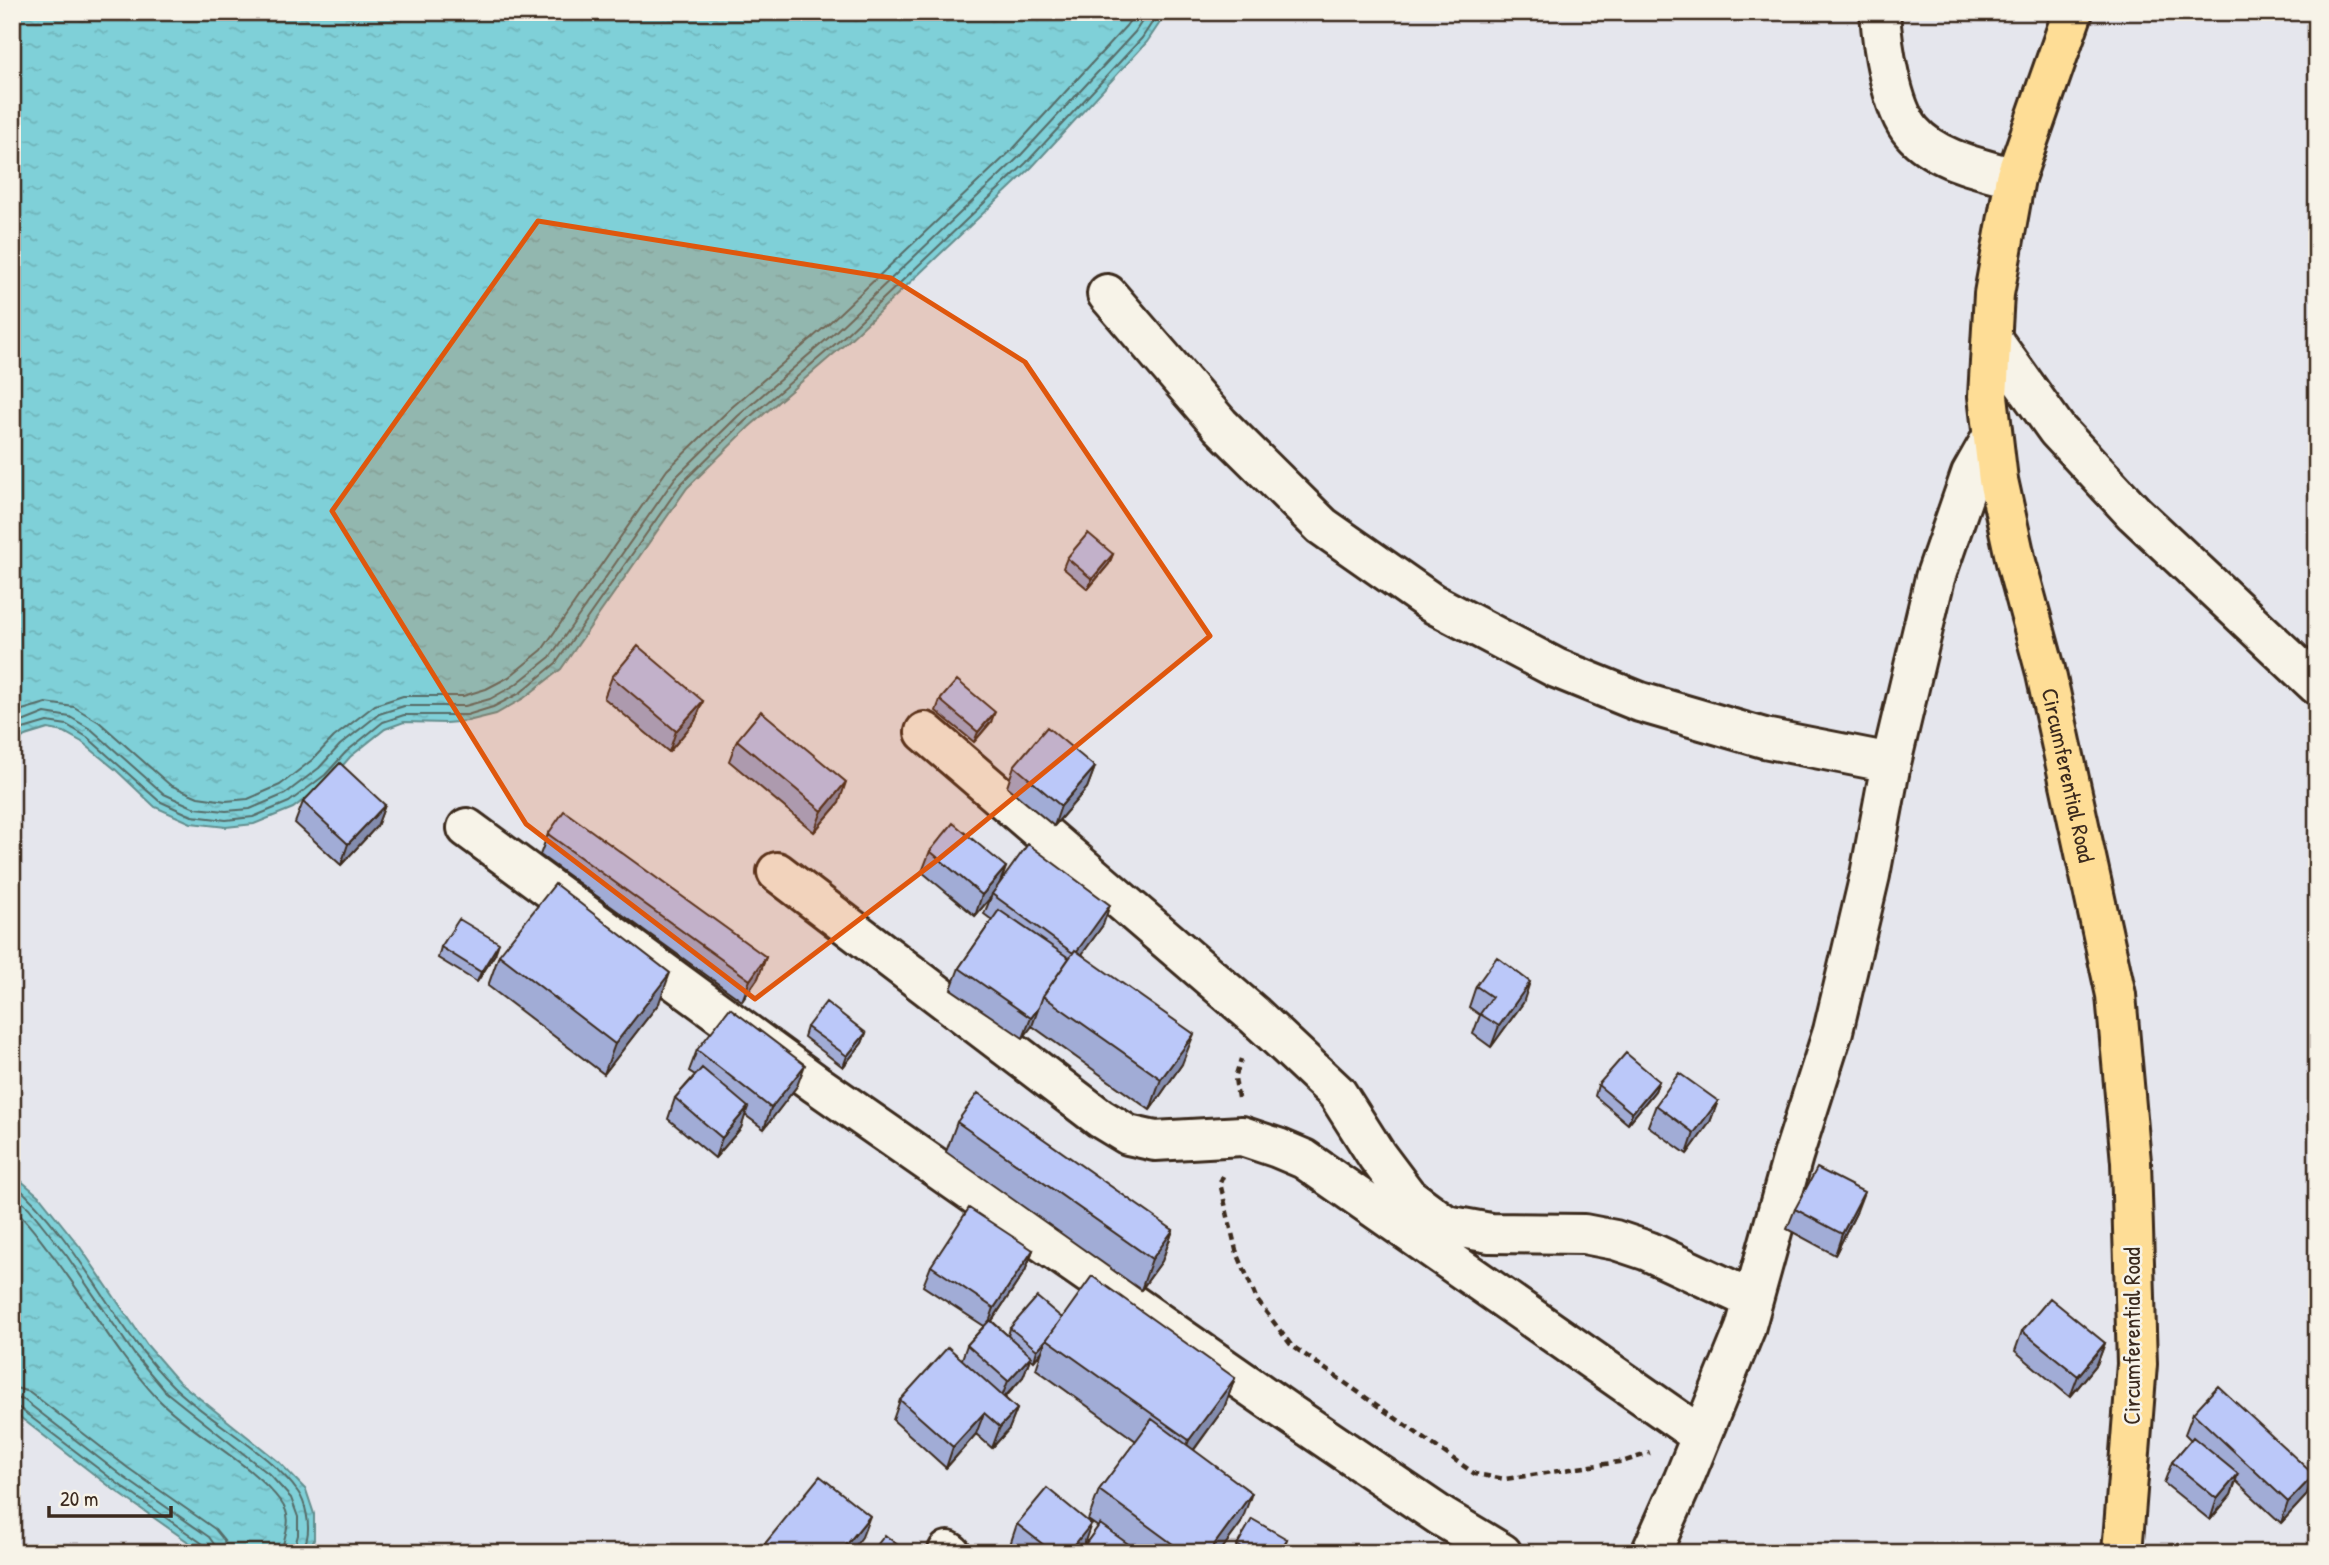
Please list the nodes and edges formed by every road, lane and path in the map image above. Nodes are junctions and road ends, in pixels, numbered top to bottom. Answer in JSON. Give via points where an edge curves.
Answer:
{"nodes":[{"id":1,"x":1881,"y":12,"type":"edge"},
{"id":2,"x":2073,"y":12,"type":"edge"},
{"id":3,"x":2015,"y":177,"type":"junction"},
{"id":4,"x":1107,"y":294,"type":"dead end"},
{"id":5,"x":1992,"y":339,"type":"junction"},
{"id":6,"x":1992,"y":437,"type":"junction"},
{"id":7,"x":2317,"y":685,"type":"edge"},
{"id":8,"x":925,"y":732,"type":"dead end"},
{"id":9,"x":1891,"y":764,"type":"junction"},
{"id":10,"x":467,"y":828,"type":"dead end"},
{"id":11,"x":777,"y":872,"type":"dead end"},
{"id":12,"x":1254,"y":1015,"type":"junction"},
{"id":13,"x":1242,"y":1136,"type":"junction"},
{"id":14,"x":1753,"y":1300,"type":"junction"},
{"id":15,"x":1701,"y":1436,"type":"junction"},
{"id":16,"x":1502,"y":1553,"type":"edge"},
{"id":17,"x":1651,"y":1553,"type":"edge"},
{"id":18,"x":2122,"y":1553,"type":"edge"}],
"edges":[{"from":1,"to":3,"type":"street","via":[[1888,71],[1910,131],[1948,156]]},
{"from":2,"to":3,"type":"main road","name":"Circumferential Road"},
{"from":3,"to":5,"type":"main road","name":"Circumferential Road","via":[[1994,294]]},
{"from":4,"to":9,"type":"street","via":[[1220,425],[1322,526],[1432,603],[1556,668],[1640,702],[1764,738]]},
{"from":5,"to":6,"type":"main road","name":"Circumferential Road","via":[[1988,396]]},
{"from":5,"to":7,"type":"street","via":[[2057,430],[2134,513]]},
{"from":6,"to":9,"type":"street","via":[[1971,474],[1935,578]]},
{"from":6,"to":18,"type":"main road","name":"Circumferential Road","via":[[2116,995],[2131,1162],[2137,1364]]},
{"from":8,"to":12,"type":"street"},
{"from":9,"to":14,"type":"street","via":[[1833,1031]]},
{"from":10,"to":16,"type":"street","via":[[816,1084],[1287,1412]]},
{"from":11,"to":13,"type":"street","via":[[1128,1135],[1155,1141]]},
{"from":12,"to":13,"type":"path","via":[[1235,1078]]},
{"from":12,"to":14,"type":"street","via":[[1337,1093],[1407,1196],[1446,1225],[1490,1233],[1584,1234],[1615,1240]]},
{"from":13,"to":15,"type":"street","via":[[1304,1159]]},
{"from":13,"to":15,"type":"path","via":[[1220,1183],[1236,1251],[1257,1300],[1291,1345],[1475,1474],[1505,1479],[1625,1461]]},
{"from":14,"to":15,"type":"street"},
{"from":15,"to":17,"type":"street"}]}
